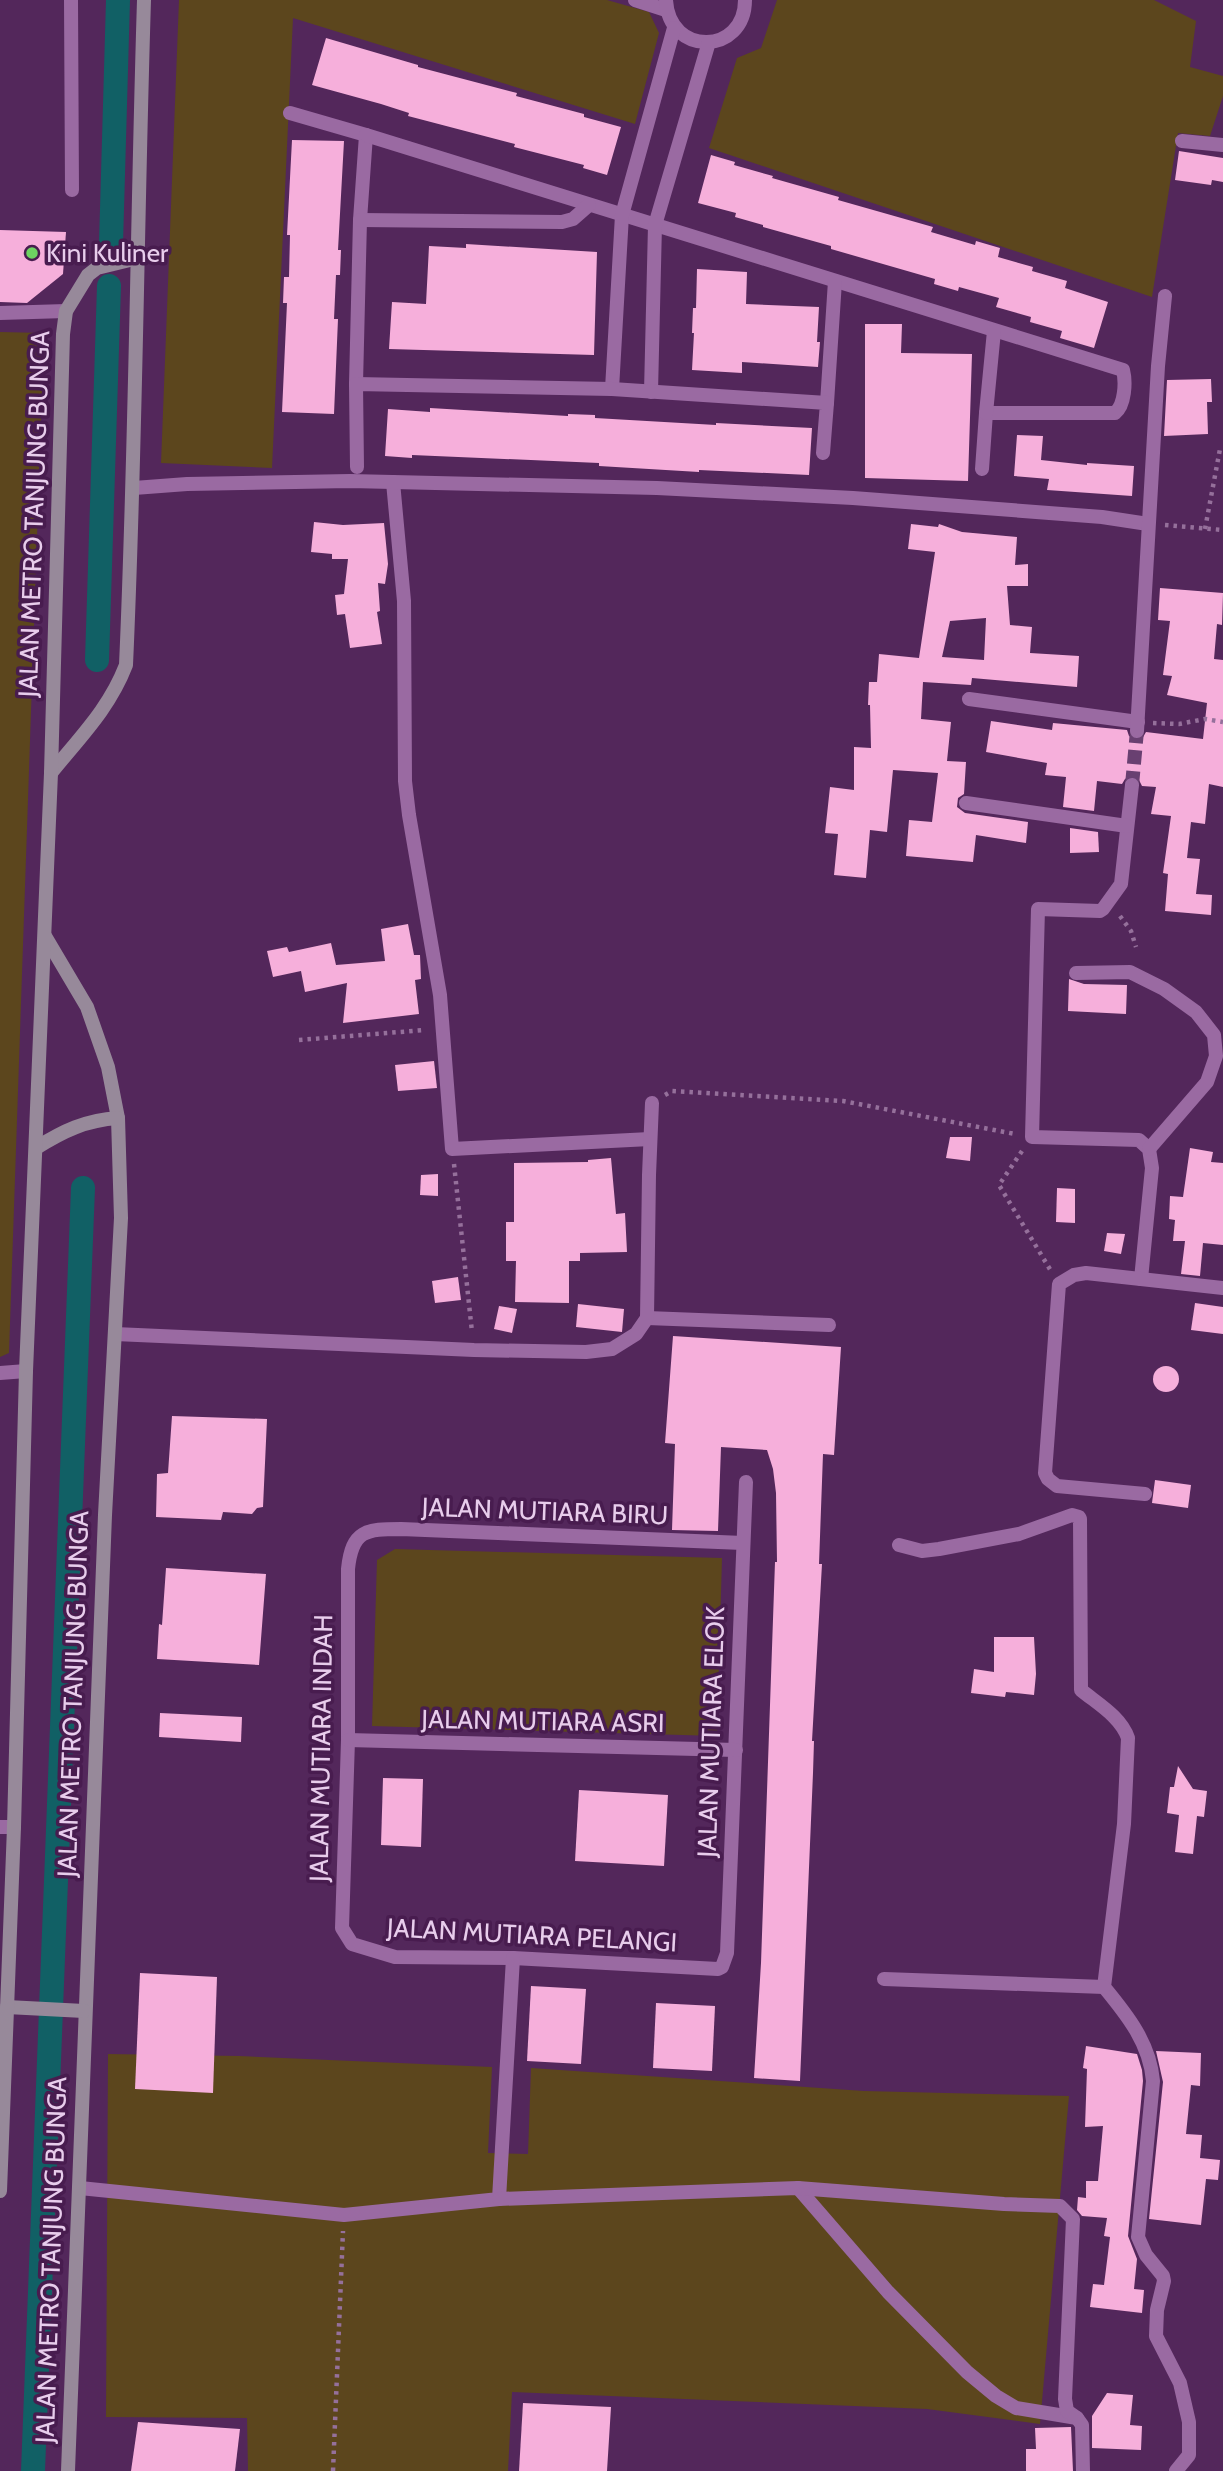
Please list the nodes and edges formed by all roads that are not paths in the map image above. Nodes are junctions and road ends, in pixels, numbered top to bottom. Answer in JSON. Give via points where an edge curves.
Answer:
{"nodes":[{"id":1,"x":71,"y":0,"type":"edge"},
{"id":2,"x":144,"y":0,"type":"edge"},
{"id":3,"x":635,"y":0,"type":"edge"},
{"id":4,"x":745,"y":0,"type":"edge"},
{"id":5,"x":666,"y":5,"type":"edge"},
{"id":6,"x":674,"y":28,"type":"junction"},
{"id":7,"x":709,"y":42,"type":"junction"},
{"id":8,"x":290,"y":113,"type":"dead end"},
{"id":9,"x":366,"y":135,"type":"junction"},
{"id":10,"x":1222,"y":140,"type":"edge"},
{"id":11,"x":1182,"y":141,"type":"dead end"},
{"id":12,"x":72,"y":190,"type":"dead end"},
{"id":13,"x":589,"y":205,"type":"junction"},
{"id":14,"x":622,"y":215,"type":"junction"},
{"id":15,"x":360,"y":220,"type":"junction"},
{"id":16,"x":655,"y":225,"type":"junction"},
{"id":17,"x":138,"y":258,"type":"junction"},
{"id":18,"x":835,"y":281,"type":"junction"},
{"id":19,"x":1165,"y":296,"type":"dead end"},
{"id":20,"x":66,"y":311,"type":"junction"},
{"id":21,"x":0,"y":313,"type":"edge"},
{"id":22,"x":994,"y":331,"type":"junction"},
{"id":23,"x":356,"y":384,"type":"junction"},
{"id":24,"x":612,"y":389,"type":"junction"},
{"id":25,"x":651,"y":391,"type":"junction"},
{"id":26,"x":827,"y":403,"type":"junction"},
{"id":27,"x":986,"y":413,"type":"junction"},
{"id":28,"x":823,"y":453,"type":"dead end"},
{"id":29,"x":357,"y":467,"type":"dead end"},
{"id":30,"x":982,"y":469,"type":"dead end"},
{"id":31,"x":393,"y":482,"type":"junction"},
{"id":32,"x":134,"y":488,"type":"junction"},
{"id":33,"x":1148,"y":524,"type":"junction"},
{"id":34,"x":969,"y":699,"type":"dead end"},
{"id":35,"x":51,"y":773,"type":"junction"},
{"id":36,"x":1132,"y":785,"type":"tunnel mouth"},
{"id":37,"x":966,"y":803,"type":"dead end"},
{"id":38,"x":1128,"y":826,"type":"junction"},
{"id":39,"x":44,"y":935,"type":"junction"},
{"id":40,"x":1076,"y":973,"type":"dead end"},
{"id":41,"x":652,"y":1103,"type":"road end"},
{"id":42,"x":118,"y":1118,"type":"junction"},
{"id":43,"x":650,"y":1139,"type":"junction"},
{"id":44,"x":36,"y":1148,"type":"junction"},
{"id":45,"x":1149,"y":1149,"type":"junction"},
{"id":46,"x":1141,"y":1279,"type":"junction"},
{"id":47,"x":1223,"y":1288,"type":"edge"},
{"id":48,"x":647,"y":1318,"type":"junction"},
{"id":49,"x":829,"y":1325,"type":"dead end"},
{"id":50,"x":115,"y":1335,"type":"junction"},
{"id":51,"x":26,"y":1371,"type":"junction"},
{"id":52,"x":0,"y":1373,"type":"edge"},
{"id":53,"x":746,"y":1482,"type":"dead end"},
{"id":54,"x":1145,"y":1494,"type":"dead end"},
{"id":55,"x":743,"y":1543,"type":"junction"},
{"id":56,"x":899,"y":1545,"type":"dead end"},
{"id":57,"x":353,"y":1546,"type":"joint"},
{"id":58,"x":348,"y":1740,"type":"junction"},
{"id":59,"x":736,"y":1750,"type":"junction"},
{"id":60,"x":7,"y":1827,"type":"edge"},
{"id":61,"x":356,"y":1946,"type":"joint"},
{"id":62,"x":513,"y":1958,"type":"junction"},
{"id":63,"x":707,"y":1968,"type":"joint"},
{"id":64,"x":884,"y":1979,"type":"dead end"},
{"id":65,"x":1104,"y":1987,"type":"junction"},
{"id":66,"x":15,"y":2007,"type":"junction"},
{"id":67,"x":84,"y":2011,"type":"junction"},
{"id":68,"x":2,"y":2120,"type":"edge"},
{"id":69,"x":1,"y":2141,"type":"edge"},
{"id":70,"x":80,"y":2188,"type":"junction"},
{"id":71,"x":798,"y":2188,"type":"junction"},
{"id":72,"x":0,"y":2191,"type":"edge"},
{"id":73,"x":499,"y":2199,"type":"junction"},
{"id":74,"x":1077,"y":2418,"type":"junction"},
{"id":75,"x":68,"y":2471,"type":"edge"},
{"id":76,"x":1083,"y":2471,"type":"edge"},
{"id":77,"x":1176,"y":2471,"type":"edge"}],
"edges":[{"from":1,"to":12,"type":"street"},
{"from":2,"to":17,"type":"main road"},
{"from":3,"to":5,"type":"street"},
{"from":4,"to":7,"type":"street","via":[[736,28],[729,36]]},
{"from":5,"to":6,"type":"street"},
{"from":6,"to":7,"type":"street","via":[[690,39]]},
{"from":6,"to":14,"type":"street"},
{"from":7,"to":16,"type":"street"},
{"from":8,"to":9,"type":"street"},
{"from":9,"to":13,"type":"street"},
{"from":9,"to":15,"type":"street"},
{"from":10,"to":11,"type":"street"},
{"from":13,"to":14,"type":"street"},
{"from":13,"to":15,"type":"street","via":[[562,222]]},
{"from":14,"to":16,"type":"street"},
{"from":14,"to":24,"type":"street"},
{"from":15,"to":23,"type":"street"},
{"from":16,"to":18,"type":"street"},
{"from":16,"to":25,"type":"street"},
{"from":17,"to":20,"type":"main road","name":"JALAN METRO TANJUNG BUNGA","via":[[97,268]]},
{"from":17,"to":32,"type":"main road"},
{"from":18,"to":22,"type":"street"},
{"from":18,"to":26,"type":"street"},
{"from":19,"to":33,"type":"street"},
{"from":20,"to":21,"type":"street"},
{"from":20,"to":35,"type":"main road","name":"JALAN METRO TANJUNG BUNGA"},
{"from":22,"to":27,"type":"street"},
{"from":22,"to":27,"type":"street","via":[[1120,367],[1125,380],[1115,414]]},
{"from":23,"to":24,"type":"street"},
{"from":23,"to":29,"type":"street"},
{"from":24,"to":25,"type":"street"},
{"from":25,"to":26,"type":"street"},
{"from":26,"to":28,"type":"street"},
{"from":27,"to":30,"type":"street"},
{"from":31,"to":32,"type":"street"},
{"from":31,"to":33,"type":"street","via":[[853,498]]},
{"from":31,"to":43,"type":"street","via":[[404,601],[405,781],[444,1029],[452,1149]]},
{"from":32,"to":35,"type":"main road","via":[[126,666],[105,708]]},
{"from":33,"to":34,"type":"street","via":[[1138,727]]},
{"from":35,"to":39,"type":"main road","name":"JALAN METRO TANJUNG BUNGA"},
{"from":36,"to":38,"type":"street"},
{"from":37,"to":38,"type":"street"},
{"from":38,"to":45,"type":"street","via":[[1121,884],[1103,909],[1038,909],[1031,1137],[1139,1140]]},
{"from":39,"to":42,"type":"main road","name":"JALAN METRO TANJUNG BUNGA","via":[[87,1007],[108,1067]]},
{"from":39,"to":44,"type":"main road","name":"JALAN METRO TANJUNG BUNGA"},
{"from":40,"to":45,"type":"street","via":[[1130,972],[1196,1012],[1214,1035],[1216,1056],[1208,1083]]},
{"from":41,"to":43,"type":"street"},
{"from":42,"to":44,"type":"main road","via":[[78,1125]]},
{"from":42,"to":50,"type":"main road","name":"JALAN METRO TANJUNG BUNGA","via":[[121,1218]]},
{"from":43,"to":48,"type":"street"},
{"from":44,"to":51,"type":"main road","name":"JALAN METRO TANJUNG BUNGA"},
{"from":45,"to":46,"type":"street","via":[[1152,1168]]},
{"from":46,"to":47,"type":"street"},
{"from":46,"to":54,"type":"street","via":[[1086,1273],[1059,1284],[1045,1474],[1057,1486]]},
{"from":48,"to":49,"type":"street"},
{"from":48,"to":50,"type":"street","via":[[636,1334],[607,1351]]},
{"from":50,"to":67,"type":"main road","name":"JALAN METRO TANJUNG BUNGA"},
{"from":51,"to":52,"type":"street"},
{"from":51,"to":60,"type":"main road","name":"JALAN METRO TANJUNG BUNGA"},
{"from":53,"to":55,"type":"street","name":"JALAN MUTIARA ELOK"},
{"from":55,"to":57,"type":"street","name":"JALAN MUTIARA BIRU","via":[[376,1529],[364,1533]]},
{"from":55,"to":59,"type":"street","name":"JALAN MUTIARA ELOK"},
{"from":56,"to":65,"type":"street","via":[[922,1551],[939,1549],[1019,1534],[1072,1515],[1079,1517],[1082,1690],[1124,1728],[1128,1738],[1124,1824]]},
{"from":57,"to":58,"type":"street","name":"JALAN MUTIARA INDAH","via":[[348,1569]]},
{"from":58,"to":59,"type":"street","name":"JALAN MUTIARA ASRI"},
{"from":58,"to":61,"type":"street","name":"JALAN MUTIARA INDAH","via":[[342,1928]]},
{"from":59,"to":63,"type":"street","name":"JALAN MUTIARA ELOK","via":[[727,1954],[722,1967]]},
{"from":60,"to":66,"type":"main road","name":"JALAN METRO TANJUNG BUNGA"},
{"from":61,"to":62,"type":"street","name":"JALAN MUTIARA PELANGI","via":[[395,1957]]},
{"from":62,"to":63,"type":"street","name":"JALAN MUTIARA PELANGI"},
{"from":62,"to":73,"type":"street"},
{"from":64,"to":65,"type":"street"},
{"from":65,"to":77,"type":"street","via":[[1145,2044],[1152,2065],[1138,2237],[1163,2276],[1156,2336],[1180,2383],[1189,2422],[1189,2455]]},
{"from":66,"to":67,"type":"main road"},
{"from":66,"to":68,"type":"main road","name":"JALAN METRO TANJUNG BUNGA"},
{"from":67,"to":70,"type":"main road","name":"JALAN METRO TANJUNG BUNGA"},
{"from":68,"to":69,"type":"main road","name":"JALAN METRO TANJUNG BUNGA"},
{"from":69,"to":72,"type":"main road","name":"JALAN METRO TANJUNG BUNGA"},
{"from":70,"to":73,"type":"street","via":[[344,2215]]},
{"from":70,"to":75,"type":"main road","name":"JALAN METRO TANJUNG BUNGA"},
{"from":71,"to":73,"type":"street"},
{"from":71,"to":74,"type":"street","via":[[888,2292],[996,2396],[1016,2408]]},
{"from":71,"to":74,"type":"street","via":[[1060,2206],[1073,2219],[1065,2399],[1067,2411]]},
{"from":74,"to":76,"type":"street","via":[[1082,2425]]}]}
